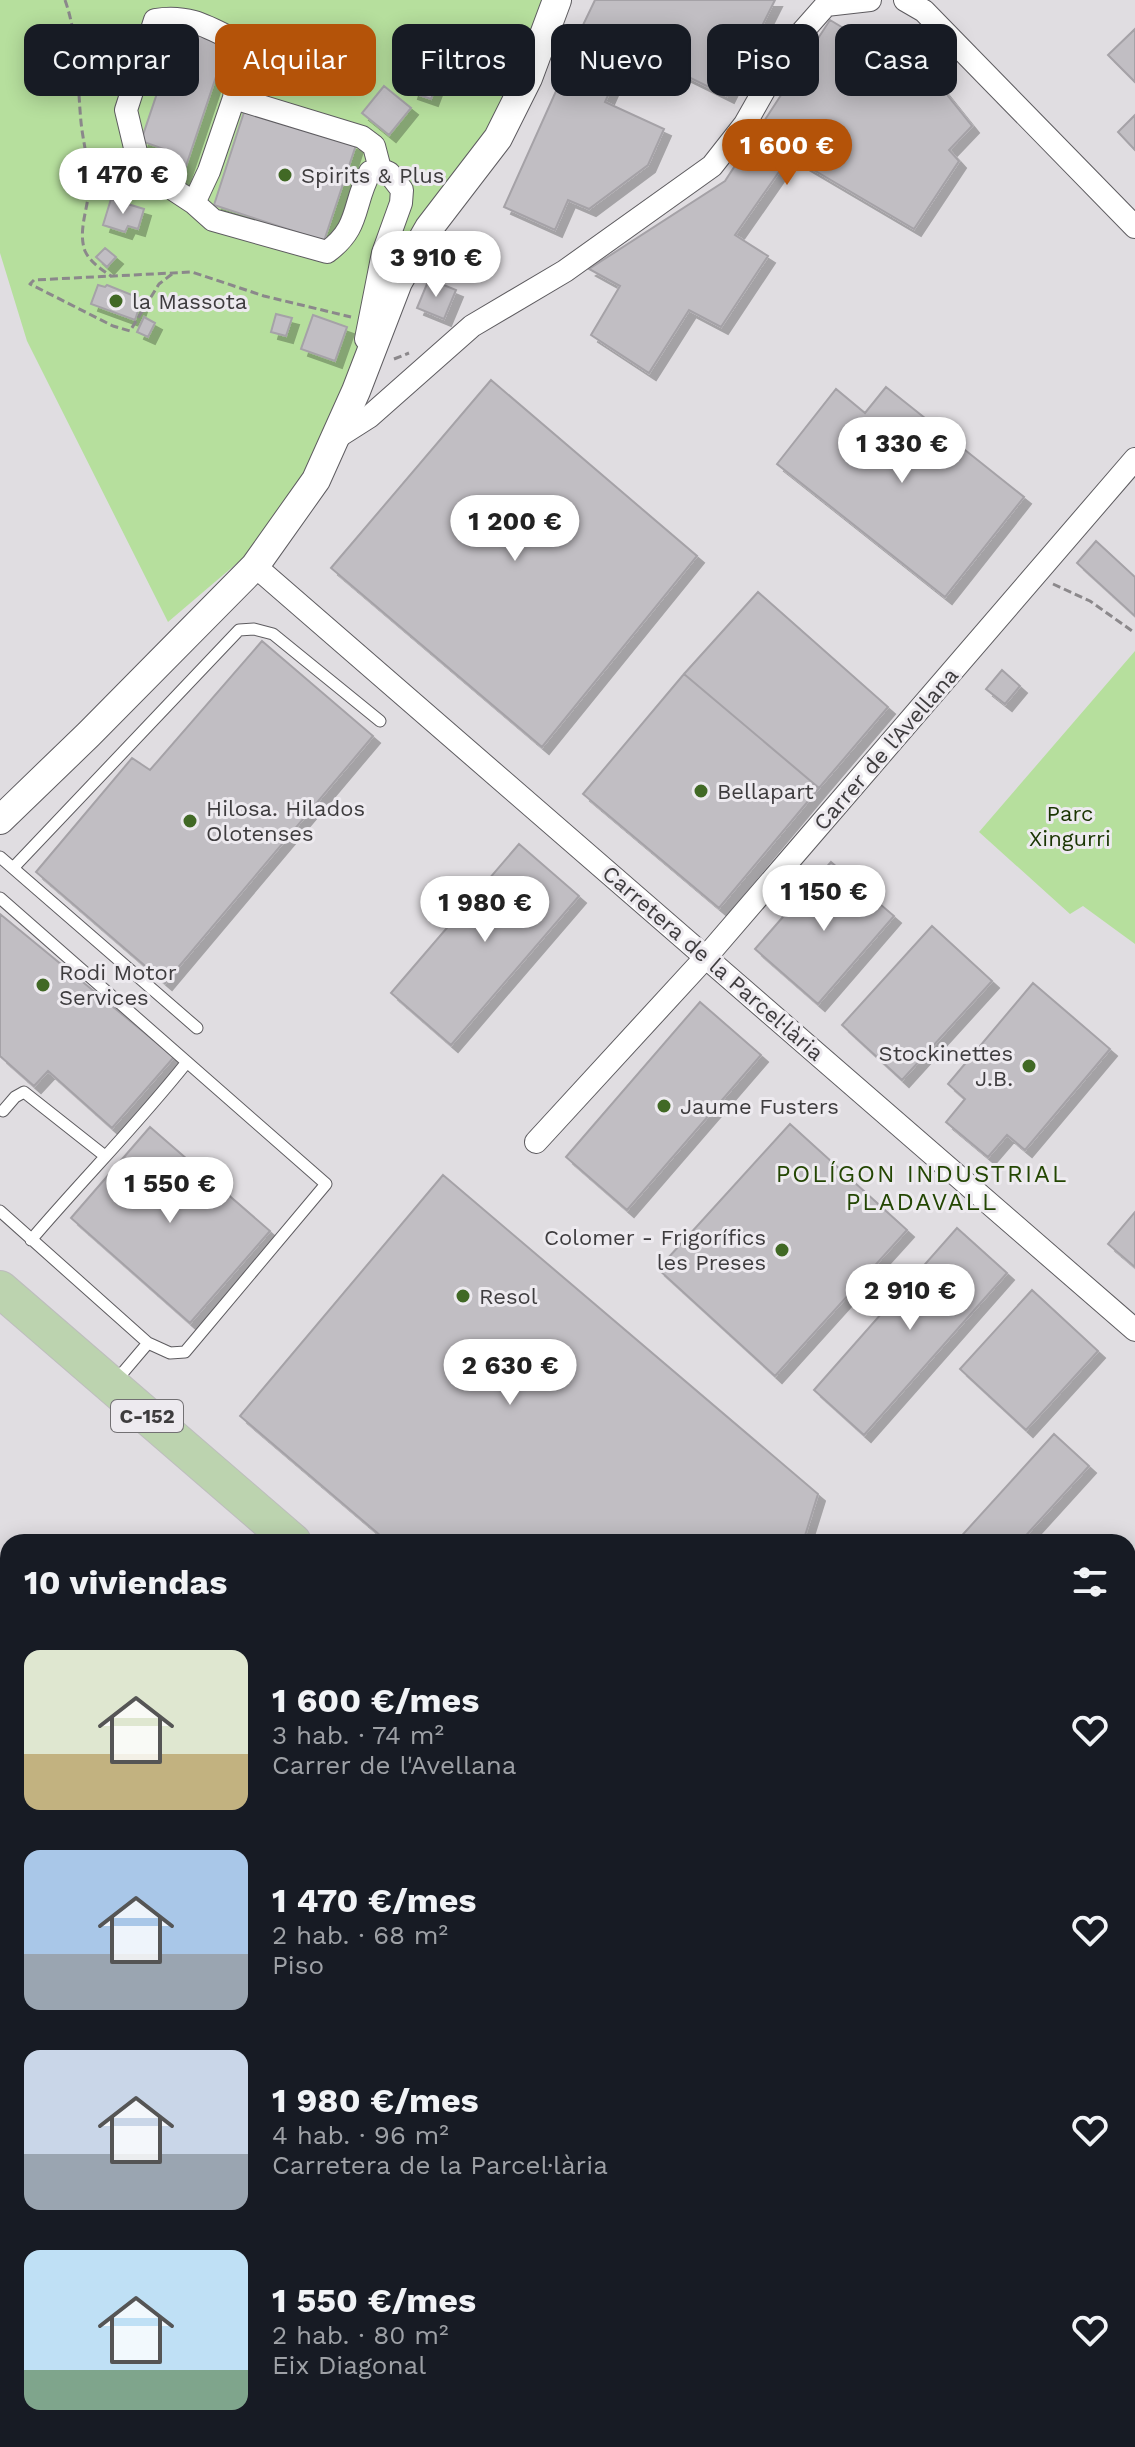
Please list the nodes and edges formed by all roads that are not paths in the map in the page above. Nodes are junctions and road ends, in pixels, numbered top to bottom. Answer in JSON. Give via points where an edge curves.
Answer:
{"nodes":[{"id":1,"x":557,"y":0,"type":"edge"},
{"id":2,"x":870,"y":0,"type":"edge"},
{"id":3,"x":905,"y":0,"type":"edge"},
{"id":4,"x":234,"y":98,"type":"junction"},
{"id":5,"x":380,"y":169,"type":"junction"},
{"id":6,"x":194,"y":203,"type":"junction"},
{"id":7,"x":1135,"y":227,"type":"edge"},
{"id":8,"x":359,"y":383,"type":"junction"},
{"id":9,"x":336,"y":438,"type":"junction"},
{"id":10,"x":1135,"y":459,"type":"edge"},
{"id":11,"x":255,"y":566,"type":"junction"},
{"id":12,"x":380,"y":721,"type":"dead end"},
{"id":13,"x":0,"y":820,"type":"edge"},
{"id":14,"x":0,"y":857,"type":"edge"},
{"id":15,"x":13,"y":868,"type":"junction"},
{"id":16,"x":0,"y":898,"type":"edge"},
{"id":17,"x":706,"y":957,"type":"junction"},
{"id":18,"x":197,"y":1028,"type":"dead end"},
{"id":19,"x":187,"y":1062,"type":"junction"},
{"id":20,"x":1,"y":1112,"type":"edge"},
{"id":21,"x":536,"y":1142,"type":"dead end"},
{"id":22,"x":105,"y":1156,"type":"junction"},
{"id":23,"x":0,"y":1211,"type":"edge"},
{"id":24,"x":31,"y":1240,"type":"junction"},
{"id":25,"x":0,"y":1289,"type":"edge"},
{"id":26,"x":1135,"y":1330,"type":"edge"},
{"id":27,"x":148,"y":1343,"type":"junction"},
{"id":28,"x":112,"y":1385,"type":"junction"},
{"id":29,"x":284,"y":1534,"type":"edge"}],
"edges":[{"from":1,"to":8,"type":"street","via":[[498,138],[410,258]]},
{"from":2,"to":9,"type":"street","via":[[826,5],[788,48],[745,124],[712,166],[565,271],[472,326],[369,417]]},
{"from":3,"to":7,"type":"street","via":[[924,11]]},
{"from":4,"to":5,"type":"street","via":[[362,137],[374,146]]},
{"from":4,"to":6,"type":"street"},
{"from":4,"to":6,"type":"street","via":[[237,80],[230,38],[174,17],[155,20],[126,110],[144,170]]},
{"from":5,"to":6,"type":"street","via":[[370,172],[364,184],[350,232],[327,252],[213,220]]},
{"from":5,"to":8,"type":"street","via":[[402,190],[401,203],[383,253]]},
{"from":8,"to":9,"type":"street"},
{"from":9,"to":11,"type":"street","via":[[316,480]]},
{"from":10,"to":17,"type":"street","name":"Carrer de l'Avellana"},
{"from":11,"to":13,"type":"street"},
{"from":11,"to":17,"type":"street","name":"Carretera de la Parcel·lària"},
{"from":12,"to":15,"type":"lane","via":[[273,634],[239,630]]},
{"from":14,"to":15,"type":"lane"},
{"from":15,"to":18,"type":"lane"},
{"from":16,"to":19,"type":"lane"},
{"from":17,"to":21,"type":"street","name":"Carrer de l'Avellana"},
{"from":17,"to":26,"type":"street","name":"Carretera de la Parcel·lària"},
{"from":19,"to":22,"type":"lane"},
{"from":19,"to":27,"type":"lane","via":[[326,1184],[185,1352],[170,1353]]},
{"from":20,"to":22,"type":"lane","via":[[26,1093]]},
{"from":22,"to":24,"type":"lane"},
{"from":23,"to":24,"type":"lane"},
{"from":24,"to":27,"type":"lane"},
{"from":25,"to":28,"type":"main road","number":"C-152"},
{"from":27,"to":28,"type":"lane"},
{"from":28,"to":29,"type":"main road","number":"C-152"}]}
